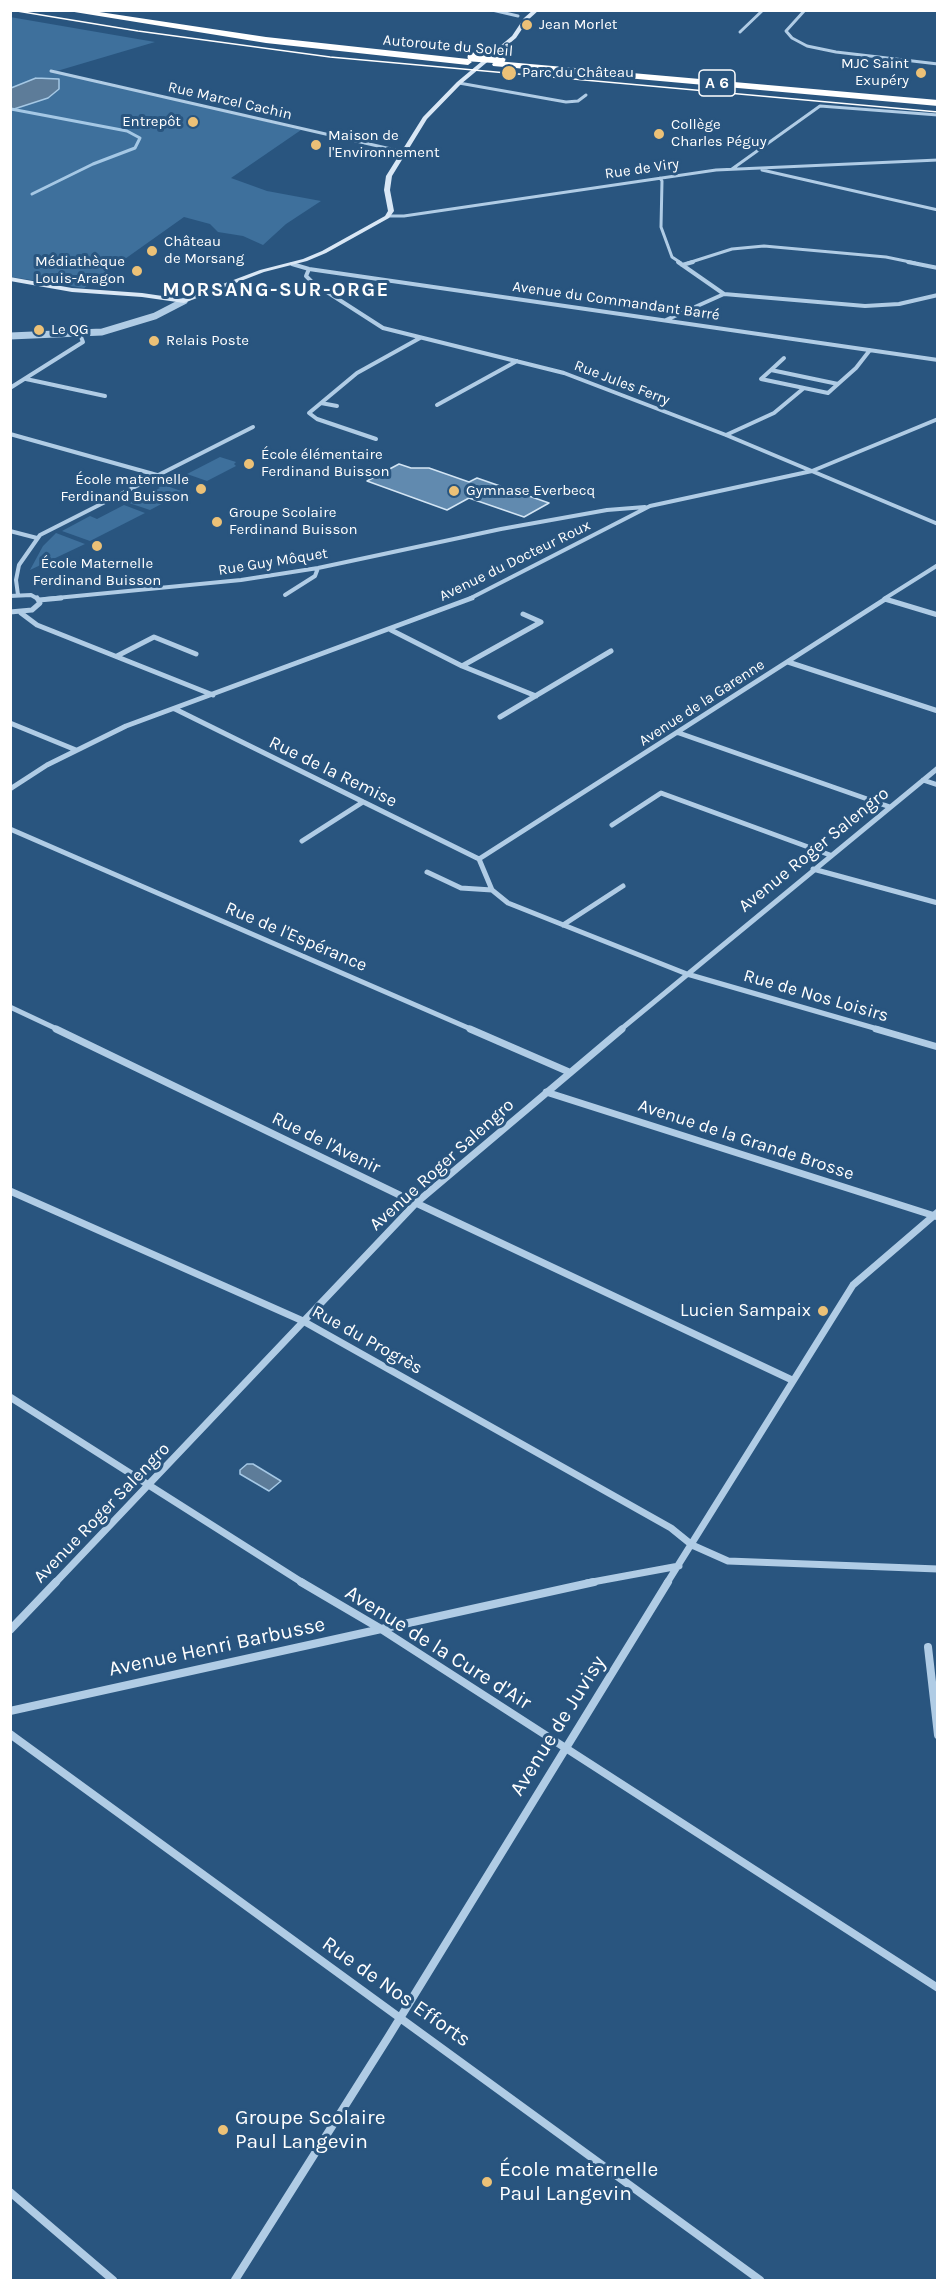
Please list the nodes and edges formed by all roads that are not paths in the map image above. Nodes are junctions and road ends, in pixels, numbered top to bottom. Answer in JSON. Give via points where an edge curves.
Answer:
{"nodes":[{"id":1,"x":66,"y":10,"type":"edge"},
{"id":2,"x":100,"y":10,"type":"edge"},
{"id":3,"x":492,"y":10,"type":"edge"},
{"id":4,"x":522,"y":10,"type":"edge"},
{"id":5,"x":537,"y":10,"type":"edge"},
{"id":6,"x":763,"y":10,"type":"edge"},
{"id":7,"x":806,"y":10,"type":"edge"},
{"id":8,"x":518,"y":16,"type":"junction"},
{"id":9,"x":740,"y":32,"type":"dead end"},
{"id":10,"x":501,"y":46,"type":"junction"},
{"id":11,"x":470,"y":59,"type":"junction"},
{"id":12,"x":499,"y":62,"type":"junction"},
{"id":13,"x":938,"y":64,"type":"edge"},
{"id":14,"x":51,"y":71,"type":"dead end"},
{"id":15,"x":459,"y":83,"type":"junction"},
{"id":16,"x":586,"y":95,"type":"dead end"},
{"id":17,"x":938,"y":97,"type":"edge"},
{"id":18,"x":938,"y":103,"type":"edge"},
{"id":19,"x":938,"y":115,"type":"edge"},
{"id":20,"x":404,"y":152,"type":"junction"},
{"id":21,"x":938,"y":160,"type":"edge"},
{"id":22,"x":732,"y":169,"type":"junction"},
{"id":23,"x":755,"y":169,"type":"junction"},
{"id":24,"x":660,"y":178,"type":"junction"},
{"id":25,"x":938,"y":210,"type":"edge"},
{"id":26,"x":388,"y":216,"type":"junction"},
{"id":27,"x":292,"y":264,"type":"junction"},
{"id":28,"x":682,"y":264,"type":"junction"},
{"id":29,"x":938,"y":268,"type":"edge"},
{"id":30,"x":309,"y":269,"type":"junction"},
{"id":31,"x":10,"y":279,"type":"edge"},
{"id":32,"x":724,"y":294,"type":"junction"},
{"id":33,"x":938,"y":295,"type":"edge"},
{"id":34,"x":184,"y":301,"type":"junction"},
{"id":35,"x":666,"y":321,"type":"junction"},
{"id":36,"x":74,"y":334,"type":"junction"},
{"id":37,"x":10,"y":336,"type":"edge"},
{"id":38,"x":420,"y":338,"type":"junction"},
{"id":39,"x":870,"y":350,"type":"junction"},
{"id":40,"x":784,"y":358,"type":"dead end"},
{"id":41,"x":938,"y":360,"type":"edge"},
{"id":42,"x":517,"y":361,"type":"junction"},
{"id":43,"x":771,"y":370,"type":"junction"},
{"id":44,"x":26,"y":379,"type":"junction"},
{"id":45,"x":838,"y":384,"type":"junction"},
{"id":46,"x":10,"y":388,"type":"edge"},
{"id":47,"x":804,"y":388,"type":"junction"},
{"id":48,"x":105,"y":396,"type":"dead end"},
{"id":49,"x":321,"y":403,"type":"junction"},
{"id":50,"x":437,"y":405,"type":"dead end"},
{"id":51,"x":337,"y":406,"type":"dead end"},
{"id":52,"x":938,"y":419,"type":"edge"},
{"id":53,"x":253,"y":427,"type":"dead end"},
{"id":54,"x":10,"y":434,"type":"edge"},
{"id":55,"x":726,"y":435,"type":"junction"},
{"id":56,"x":376,"y":439,"type":"dead end"},
{"id":57,"x":812,"y":471,"type":"junction"},
{"id":58,"x":158,"y":475,"type":"junction"},
{"id":59,"x":650,"y":506,"type":"junction"},
{"id":60,"x":938,"y":524,"type":"edge"},
{"id":61,"x":10,"y":531,"type":"edge"},
{"id":62,"x":38,"y":538,"type":"junction"},
{"id":63,"x":938,"y":565,"type":"edge"},
{"id":64,"x":318,"y":568,"type":"junction"},
{"id":65,"x":18,"y":595,"type":"junction"},
{"id":66,"x":285,"y":595,"type":"dead end"},
{"id":67,"x":10,"y":596,"type":"edge"},
{"id":68,"x":885,"y":599,"type":"junction"},
{"id":69,"x":39,"y":600,"type":"junction"},
{"id":70,"x":10,"y":612,"type":"edge"},
{"id":71,"x":21,"y":613,"type":"junction"},
{"id":72,"x":523,"y":614,"type":"dead end"},
{"id":73,"x":938,"y":615,"type":"edge"},
{"id":74,"x":391,"y":630,"type":"junction"},
{"id":75,"x":610,"y":651,"type":"dead end"},
{"id":76,"x":196,"y":654,"type":"dead end"},
{"id":77,"x":117,"y":657,"type":"junction"},
{"id":78,"x":788,"y":662,"type":"junction"},
{"id":79,"x":462,"y":666,"type":"junction"},
{"id":80,"x":214,"y":695,"type":"junction"},
{"id":81,"x":536,"y":696,"type":"junction"},
{"id":82,"x":175,"y":709,"type":"junction"},
{"id":83,"x":938,"y":711,"type":"edge"},
{"id":84,"x":500,"y":717,"type":"dead end"},
{"id":85,"x":10,"y":723,"type":"edge"},
{"id":86,"x":679,"y":733,"type":"junction"},
{"id":87,"x":76,"y":750,"type":"junction"},
{"id":88,"x":938,"y":768,"type":"edge"},
{"id":89,"x":923,"y":780,"type":"junction"},
{"id":90,"x":938,"y":785,"type":"edge"},
{"id":91,"x":10,"y":789,"type":"edge"},
{"id":92,"x":363,"y":802,"type":"junction"},
{"id":93,"x":890,"y":807,"type":"junction"},
{"id":94,"x":612,"y":825,"type":"dead end"},
{"id":95,"x":10,"y":829,"type":"edge"},
{"id":96,"x":302,"y":841,"type":"dead end"},
{"id":97,"x":830,"y":855,"type":"junction"},
{"id":98,"x":479,"y":859,"type":"junction"},
{"id":99,"x":813,"y":869,"type":"junction"},
{"id":100,"x":427,"y":872,"type":"dead end"},
{"id":101,"x":623,"y":886,"type":"dead end"},
{"id":102,"x":492,"y":890,"type":"junction"},
{"id":103,"x":938,"y":903,"type":"edge"},
{"id":104,"x":563,"y":925,"type":"junction"},
{"id":105,"x":687,"y":974,"type":"junction"},
{"id":106,"x":10,"y":1007,"type":"edge"},
{"id":107,"x":938,"y":1047,"type":"edge"},
{"id":108,"x":569,"y":1072,"type":"junction"},
{"id":109,"x":546,"y":1092,"type":"junction"},
{"id":110,"x":10,"y":1191,"type":"edge"},
{"id":111,"x":416,"y":1203,"type":"junction"},
{"id":112,"x":936,"y":1215,"type":"edge"},
{"id":113,"x":303,"y":1321,"type":"junction"},
{"id":114,"x":792,"y":1380,"type":"junction"},
{"id":115,"x":10,"y":1397,"type":"edge"},
{"id":116,"x":149,"y":1485,"type":"junction"},
{"id":117,"x":692,"y":1545,"type":"junction"},
{"id":118,"x":679,"y":1566,"type":"junction"},
{"id":119,"x":938,"y":1569,"type":"edge"},
{"id":120,"x":381,"y":1629,"type":"junction"},
{"id":121,"x":10,"y":1630,"type":"edge"},
{"id":122,"x":928,"y":1647,"type":"dead end"},
{"id":123,"x":10,"y":1711,"type":"edge"},
{"id":124,"x":10,"y":1734,"type":"edge"},
{"id":125,"x":938,"y":1735,"type":"edge"},
{"id":126,"x":564,"y":1749,"type":"junction"},
{"id":127,"x":938,"y":1988,"type":"edge"},
{"id":128,"x":400,"y":2018,"type":"junction"},
{"id":129,"x":10,"y":2192,"type":"edge"},
{"id":130,"x":113,"y":2280,"type":"edge"},
{"id":131,"x":235,"y":2280,"type":"edge"},
{"id":132,"x":760,"y":2280,"type":"edge"}],
"edges":[{"from":1,"to":11,"type":"highway","name":"Autoroute du Soleil","number":"A 6","via":[[266,40]]},
{"from":2,"to":11,"type":"highway","name":"Autoroute du Soleil","number":"A 6","via":[[271,36]]},
{"from":3,"to":8,"type":"street"},
{"from":4,"to":8,"type":"main road"},
{"from":5,"to":10,"type":"main road","via":[[510,42]]},
{"from":6,"to":9,"type":"street"},
{"from":7,"to":13,"type":"street","via":[[786,31],[807,46]]},
{"from":8,"to":10,"type":"main road"},
{"from":10,"to":15,"type":"main road"},
{"from":11,"to":12,"type":"highway","name":"Autoroute du Soleil","number":"A 6"},
{"from":12,"to":17,"type":"highway","name":"Autoroute du Soleil","number":"A 6"},
{"from":12,"to":18,"type":"highway","name":"Autoroute du Soleil","number":"A 6"},
{"from":14,"to":20,"type":"street","name":"Rue Marcel Cachin"},
{"from":15,"to":16,"type":"street","via":[[566,102],[578,101]]},
{"from":15,"to":20,"type":"main road","via":[[425,118]]},
{"from":19,"to":22,"type":"street","via":[[820,106]]},
{"from":20,"to":26,"type":"main road","via":[[387,182]]},
{"from":21,"to":23,"type":"street","name":"Rue de Viry"},
{"from":22,"to":23,"type":"street","name":"Rue de Viry"},
{"from":22,"to":24,"type":"street","name":"Rue de Viry"},
{"from":23,"to":25,"type":"street"},
{"from":24,"to":26,"type":"street","name":"Rue de Viry"},
{"from":24,"to":28,"type":"street","via":[[661,227],[672,257]]},
{"from":26,"to":27,"type":"main road","via":[[324,252]]},
{"from":27,"to":30,"type":"street","name":"Avenue du Commandant Barré"},
{"from":27,"to":34,"type":"main road","via":[[262,271]]},
{"from":28,"to":29,"type":"street","via":[[732,249],[764,246],[886,257]]},
{"from":28,"to":32,"type":"street"},
{"from":30,"to":35,"type":"street","name":"Avenue du Commandant Barré"},
{"from":30,"to":38,"type":"street","name":"Rue Jules Ferry","via":[[306,276],[318,286],[383,328]]},
{"from":31,"to":34,"type":"main road","via":[[72,290]]},
{"from":32,"to":33,"type":"street","via":[[865,306],[899,304]]},
{"from":32,"to":35,"type":"street"},
{"from":34,"to":36,"type":"street","via":[[140,322],[102,332]]},
{"from":35,"to":39,"type":"street","name":"Avenue du Commandant Barré"},
{"from":36,"to":37,"type":"street"},
{"from":36,"to":44,"type":"street","via":[[83,342]]},
{"from":38,"to":42,"type":"street","name":"Rue Jules Ferry"},
{"from":38,"to":49,"type":"street","via":[[357,373]]},
{"from":39,"to":41,"type":"street","name":"Avenue du Commandant Barré"},
{"from":39,"to":45,"type":"street"},
{"from":40,"to":43,"type":"street"},
{"from":42,"to":50,"type":"street"},
{"from":42,"to":55,"type":"street","name":"Rue Jules Ferry","via":[[564,373]]},
{"from":43,"to":45,"type":"street"},
{"from":43,"to":47,"type":"street","via":[[761,379]]},
{"from":44,"to":46,"type":"street"},
{"from":44,"to":48,"type":"street"},
{"from":45,"to":47,"type":"street","via":[[828,393]]},
{"from":47,"to":55,"type":"street","via":[[774,413]]},
{"from":49,"to":51,"type":"street"},
{"from":49,"to":56,"type":"street","via":[[309,414]]},
{"from":52,"to":57,"type":"street","name":"Avenue du Docteur Roux"},
{"from":53,"to":58,"type":"street"},
{"from":54,"to":58,"type":"street"},
{"from":55,"to":57,"type":"street","name":"Rue Jules Ferry"},
{"from":57,"to":59,"type":"street","name":"Avenue du Docteur Roux"},
{"from":57,"to":60,"type":"street","name":"Rue Jules Ferry"},
{"from":58,"to":62,"type":"street"},
{"from":59,"to":64,"type":"street","name":"Rue Guy Môquet","via":[[472,535]]},
{"from":59,"to":74,"type":"street","name":"Avenue du Docteur Roux","via":[[468,600]]},
{"from":61,"to":62,"type":"street"},
{"from":62,"to":65,"type":"street","via":[[19,566]]},
{"from":63,"to":68,"type":"street","name":"Avenue de la Garenne"},
{"from":64,"to":66,"type":"street","via":[[315,576]]},
{"from":64,"to":69,"type":"street","name":"Rue Guy Môquet","via":[[199,586]]},
{"from":65,"to":67,"type":"street"},
{"from":65,"to":69,"type":"street","via":[[31,595]]},
{"from":68,"to":73,"type":"street"},
{"from":68,"to":78,"type":"street","name":"Avenue de la Garenne"},
{"from":69,"to":71,"type":"street","via":[[36,608]]},
{"from":70,"to":71,"type":"street"},
{"from":71,"to":77,"type":"street","via":[[37,625]]},
{"from":72,"to":79,"type":"street","via":[[541,622]]},
{"from":74,"to":79,"type":"street"},
{"from":74,"to":80,"type":"street","name":"Avenue du Docteur Roux"},
{"from":75,"to":81,"type":"street"},
{"from":76,"to":77,"type":"street","via":[[154,637]]},
{"from":77,"to":80,"type":"street"},
{"from":78,"to":83,"type":"street"},
{"from":78,"to":86,"type":"street","name":"Avenue de la Garenne"},
{"from":79,"to":81,"type":"street"},
{"from":80,"to":82,"type":"street","name":"Avenue du Docteur Roux"},
{"from":81,"to":84,"type":"street"},
{"from":82,"to":87,"type":"street","name":"Avenue du Docteur Roux","via":[[126,726]]},
{"from":82,"to":92,"type":"street","name":"Rue de la Remise"},
{"from":85,"to":87,"type":"street"},
{"from":86,"to":93,"type":"street"},
{"from":86,"to":98,"type":"street","name":"Avenue de la Garenne"},
{"from":87,"to":91,"type":"street","name":"Avenue du Docteur Roux"},
{"from":88,"to":89,"type":"street","name":"Avenue Roger Salengro"},
{"from":89,"to":90,"type":"street"},
{"from":89,"to":93,"type":"street","name":"Avenue Roger Salengro"},
{"from":92,"to":96,"type":"street"},
{"from":92,"to":98,"type":"street","name":"Rue de la Remise"},
{"from":93,"to":97,"type":"street","name":"Avenue Roger Salengro"},
{"from":94,"to":97,"type":"street","via":[[661,793]]},
{"from":95,"to":108,"type":"street","name":"Rue de l'Espérance"},
{"from":97,"to":99,"type":"street","name":"Avenue Roger Salengro"},
{"from":98,"to":102,"type":"street"},
{"from":99,"to":103,"type":"street"},
{"from":99,"to":105,"type":"street","name":"Avenue Roger Salengro"},
{"from":100,"to":102,"type":"street","via":[[461,888]]},
{"from":101,"to":104,"type":"street"},
{"from":102,"to":104,"type":"street","name":"Rue de Nos Loisirs","via":[[508,903]]},
{"from":104,"to":105,"type":"street","name":"Rue de Nos Loisirs"},
{"from":105,"to":107,"type":"street","name":"Rue de Nos Loisirs"},
{"from":105,"to":108,"type":"street","name":"Avenue Roger Salengro"},
{"from":106,"to":111,"type":"street","name":"Rue de l'Avenir"},
{"from":108,"to":109,"type":"street","name":"Avenue Roger Salengro"},
{"from":109,"to":111,"type":"street","name":"Avenue Roger Salengro"},
{"from":109,"to":112,"type":"street","name":"Avenue de la Grande Brosse"},
{"from":110,"to":113,"type":"street","name":"Rue du Progrès"},
{"from":111,"to":113,"type":"street","name":"Avenue Roger Salengro"},
{"from":111,"to":114,"type":"street","name":"Rue de l'Avenir"},
{"from":112,"to":114,"type":"street","name":"Avenue de Juvisy","via":[[853,1285]]},
{"from":113,"to":116,"type":"street","name":"Avenue Roger Salengro"},
{"from":113,"to":117,"type":"street","name":"Rue du Progrès","via":[[671,1528]]},
{"from":114,"to":117,"type":"street","name":"Avenue de Juvisy"},
{"from":115,"to":116,"type":"street","name":"Avenue de la Cure d'Air"},
{"from":116,"to":120,"type":"street","name":"Avenue de la Cure d'Air"},
{"from":116,"to":121,"type":"street","name":"Avenue Roger Salengro"},
{"from":117,"to":118,"type":"street","name":"Avenue de Juvisy"},
{"from":117,"to":119,"type":"street","name":"Rue du Progrès","via":[[728,1561]]},
{"from":118,"to":120,"type":"street","name":"Avenue Henri Barbusse"},
{"from":118,"to":126,"type":"street","name":"Avenue de Juvisy"},
{"from":120,"to":123,"type":"street","name":"Avenue Henri Barbusse"},
{"from":120,"to":126,"type":"street","name":"Avenue de la Cure d'Air"},
{"from":122,"to":125,"type":"street"},
{"from":124,"to":128,"type":"street","name":"Rue de Nos Efforts"},
{"from":126,"to":127,"type":"street","name":"Avenue de la Cure d'Air"},
{"from":126,"to":128,"type":"street","name":"Avenue de Juvisy"},
{"from":128,"to":131,"type":"street","name":"Avenue de Juvisy"},
{"from":128,"to":132,"type":"street","name":"Rue de Nos Efforts"},
{"from":129,"to":130,"type":"street"}]}
